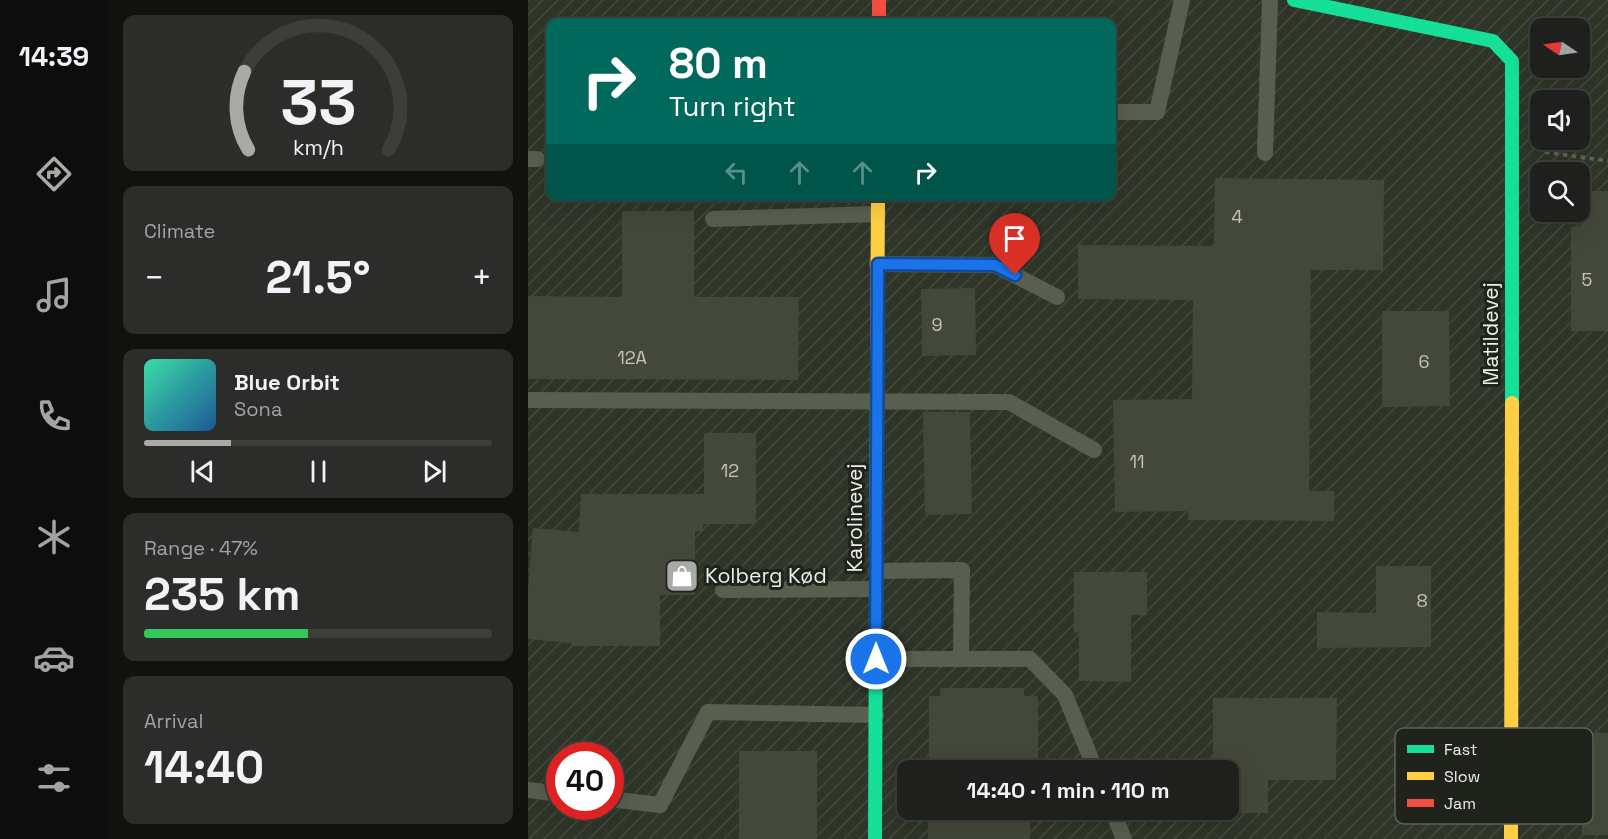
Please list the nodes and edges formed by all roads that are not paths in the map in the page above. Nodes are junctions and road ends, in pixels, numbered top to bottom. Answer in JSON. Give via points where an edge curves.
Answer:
{"nodes":[{"id":1,"x":879,"y":0,"type":"edge"},
{"id":2,"x":1182,"y":0,"type":"edge"},
{"id":3,"x":1270,"y":0,"type":"edge"},
{"id":4,"x":1294,"y":0,"type":"edge"},
{"id":5,"x":879,"y":18,"type":"edge"},
{"id":6,"x":1116,"y":112,"type":"edge"},
{"id":7,"x":1265,"y":153,"type":"dead end"},
{"id":8,"x":878,"y":201,"type":"edge"},
{"id":9,"x":878,"y":214,"type":"junction"},
{"id":10,"x":712,"y":219,"type":"dead end"},
{"id":11,"x":878,"y":264,"type":"junction"},
{"id":12,"x":1057,"y":297,"type":"dead end"},
{"id":13,"x":528,"y":400,"type":"edge"},
{"id":14,"x":877,"y":404,"type":"junction"},
{"id":15,"x":1094,"y":450,"type":"dead end"},
{"id":16,"x":876,"y":571,"type":"junction"},
{"id":17,"x":876,"y":588,"type":"junction"},
{"id":18,"x":723,"y":590,"type":"dead end"},
{"id":19,"x":876,"y":659,"type":"junction"},
{"id":20,"x":961,"y":659,"type":"junction"},
{"id":21,"x":876,"y":715,"type":"junction"},
{"id":22,"x":1511,"y":728,"type":"edge"},
{"id":23,"x":1092,"y":760,"type":"edge"},
{"id":24,"x":528,"y":790,"type":"edge"},
{"id":25,"x":546,"y":792,"type":"edge"},
{"id":26,"x":624,"y":800,"type":"edge"},
{"id":27,"x":1116,"y":820,"type":"edge"},
{"id":28,"x":1511,"y":824,"type":"edge"},
{"id":29,"x":875,"y":839,"type":"edge"},
{"id":30,"x":1124,"y":839,"type":"edge"},
{"id":31,"x":1511,"y":839,"type":"edge"}],
"edges":[{"from":1,"to":5,"type":"street"},
{"from":2,"to":6,"type":"lane","via":[[1157,112]]},
{"from":3,"to":7,"type":"lane"},
{"from":4,"to":22,"type":"street","name":"Matildevej","via":[[1492,41],[1512,62]]},
{"from":8,"to":9,"type":"street","name":"Karolinevej"},
{"from":9,"to":10,"type":"lane"},
{"from":9,"to":11,"type":"street","name":"Karolinevej"},
{"from":11,"to":12,"type":"lane","via":[[995,265]]},
{"from":11,"to":14,"type":"street","name":"Karolinevej"},
{"from":13,"to":14,"type":"lane"},
{"from":14,"to":15,"type":"lane","via":[[1009,402]]},
{"from":14,"to":16,"type":"street","name":"Karolinevej"},
{"from":16,"to":17,"type":"street","name":"Karolinevej"},
{"from":16,"to":20,"type":"lane","via":[[962,570]]},
{"from":17,"to":18,"type":"lane"},
{"from":17,"to":19,"type":"street","name":"Karolinevej"},
{"from":19,"to":20,"type":"lane"},
{"from":19,"to":21,"type":"street","name":"Karolinevej"},
{"from":20,"to":23,"type":"lane","via":[[1030,659],[1065,695]]},
{"from":21,"to":26,"type":"lane","via":[[708,712],[660,804]]},
{"from":21,"to":29,"type":"street","name":"Karolinevej"},
{"from":24,"to":25,"type":"lane"},
{"from":27,"to":30,"type":"lane"},
{"from":28,"to":31,"type":"street","name":"Matildevej"}]}
